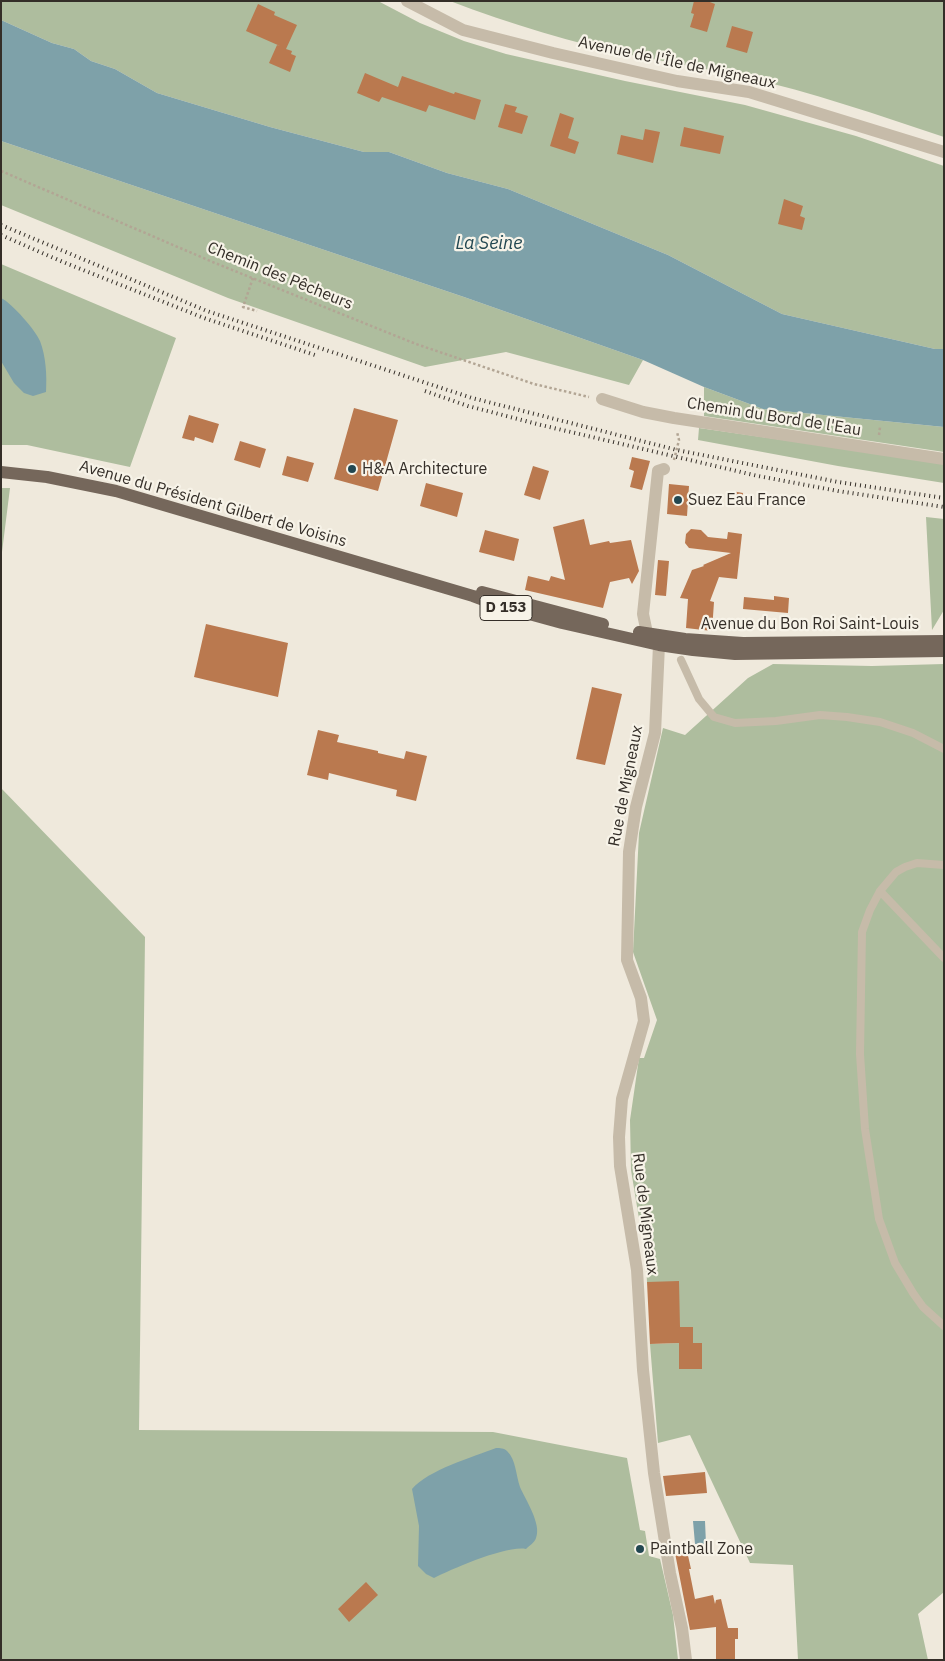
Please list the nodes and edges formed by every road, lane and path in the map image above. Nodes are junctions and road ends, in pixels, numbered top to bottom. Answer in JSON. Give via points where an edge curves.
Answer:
{"nodes":[{"id":1,"x":407,"y":1,"type":"edge"},
{"id":2,"x":944,"y":152,"type":"edge"},
{"id":3,"x":1,"y":171,"type":"edge"},
{"id":4,"x":253,"y":278,"type":"junction"},
{"id":5,"x":257,"y":311,"type":"dead end"},
{"id":6,"x":602,"y":399,"type":"joint"},
{"id":7,"x":674,"y":418,"type":"junction"},
{"id":8,"x":944,"y":459,"type":"edge"},
{"id":9,"x":664,"y":469,"type":"joint"},
{"id":10,"x":1,"y":472,"type":"edge"},
{"id":11,"x":356,"y":561,"type":"junction"},
{"id":12,"x":647,"y":634,"type":"junction"},
{"id":13,"x":944,"y":641,"type":"edge"},
{"id":14,"x":659,"y":644,"type":"junction"},
{"id":15,"x":944,"y":651,"type":"edge"},
{"id":16,"x":681,"y":660,"type":"dead end"},
{"id":17,"x":944,"y":749,"type":"edge"},
{"id":18,"x":944,"y":865,"type":"edge"},
{"id":19,"x":880,"y":891,"type":"junction"},
{"id":20,"x":944,"y":958,"type":"edge"},
{"id":21,"x":944,"y":1326,"type":"edge"},
{"id":22,"x":686,"y":1660,"type":"edge"}],
"edges":[{"from":1,"to":2,"type":"street","name":"Avenue de l'Île de Migneaux","via":[[463,30],[677,81],[749,92]]},
{"from":3,"to":4,"type":"path","name":"Chemin des Pêcheurs"},
{"from":4,"to":5,"type":"path","via":[[243,307]]},
{"from":4,"to":6,"type":"path","name":"Chemin des Pêcheurs","via":[[416,344],[555,390]]},
{"from":6,"to":7,"type":"street","name":"Chemin du Bord de l'Eau"},
{"from":7,"to":8,"type":"street","name":"Chemin du Bord de l'Eau"},
{"from":7,"to":9,"type":"path","via":[[679,440],[673,466]]},
{"from":9,"to":12,"type":"street","via":[[658,471],[645,591],[643,614]]},
{"from":10,"to":11,"type":"main road","name":"Avenue du Président Gilbert de Voisins","number":"D 153","via":[[47,477],[116,491]]},
{"from":11,"to":12,"type":"main road","name":"Avenue du Président Gilbert de Voisins","number":"D 153"},
{"from":11,"to":14,"type":"main road","name":"Avenue du Président Gilbert de Voisins","number":"D 153","via":[[522,613]]},
{"from":12,"to":13,"type":"main road","name":"Avenue du Bon Roi Saint-Louis","number":"D 153","via":[[743,642]]},
{"from":12,"to":14,"type":"street"},
{"from":14,"to":15,"type":"main road","name":"Avenue du Bon Roi Saint-Louis","number":"D 153","via":[[735,654]]},
{"from":14,"to":22,"type":"street","name":"Rue de Migneaux","via":[[655,733],[636,807],[629,852],[627,960],[642,998],[644,1021],[622,1099],[620,1166],[637,1270],[643,1370],[657,1499]]},
{"from":16,"to":17,"type":"lane","via":[[699,699],[714,717],[735,723],[848,717],[880,722],[913,733]]},
{"from":18,"to":19,"type":"lane","via":[[917,863],[905,867],[896,872]]},
{"from":19,"to":20,"type":"lane"},
{"from":19,"to":21,"type":"lane","via":[[862,932],[860,1054],[865,1129],[879,1219],[895,1263],[923,1307]]}]}
